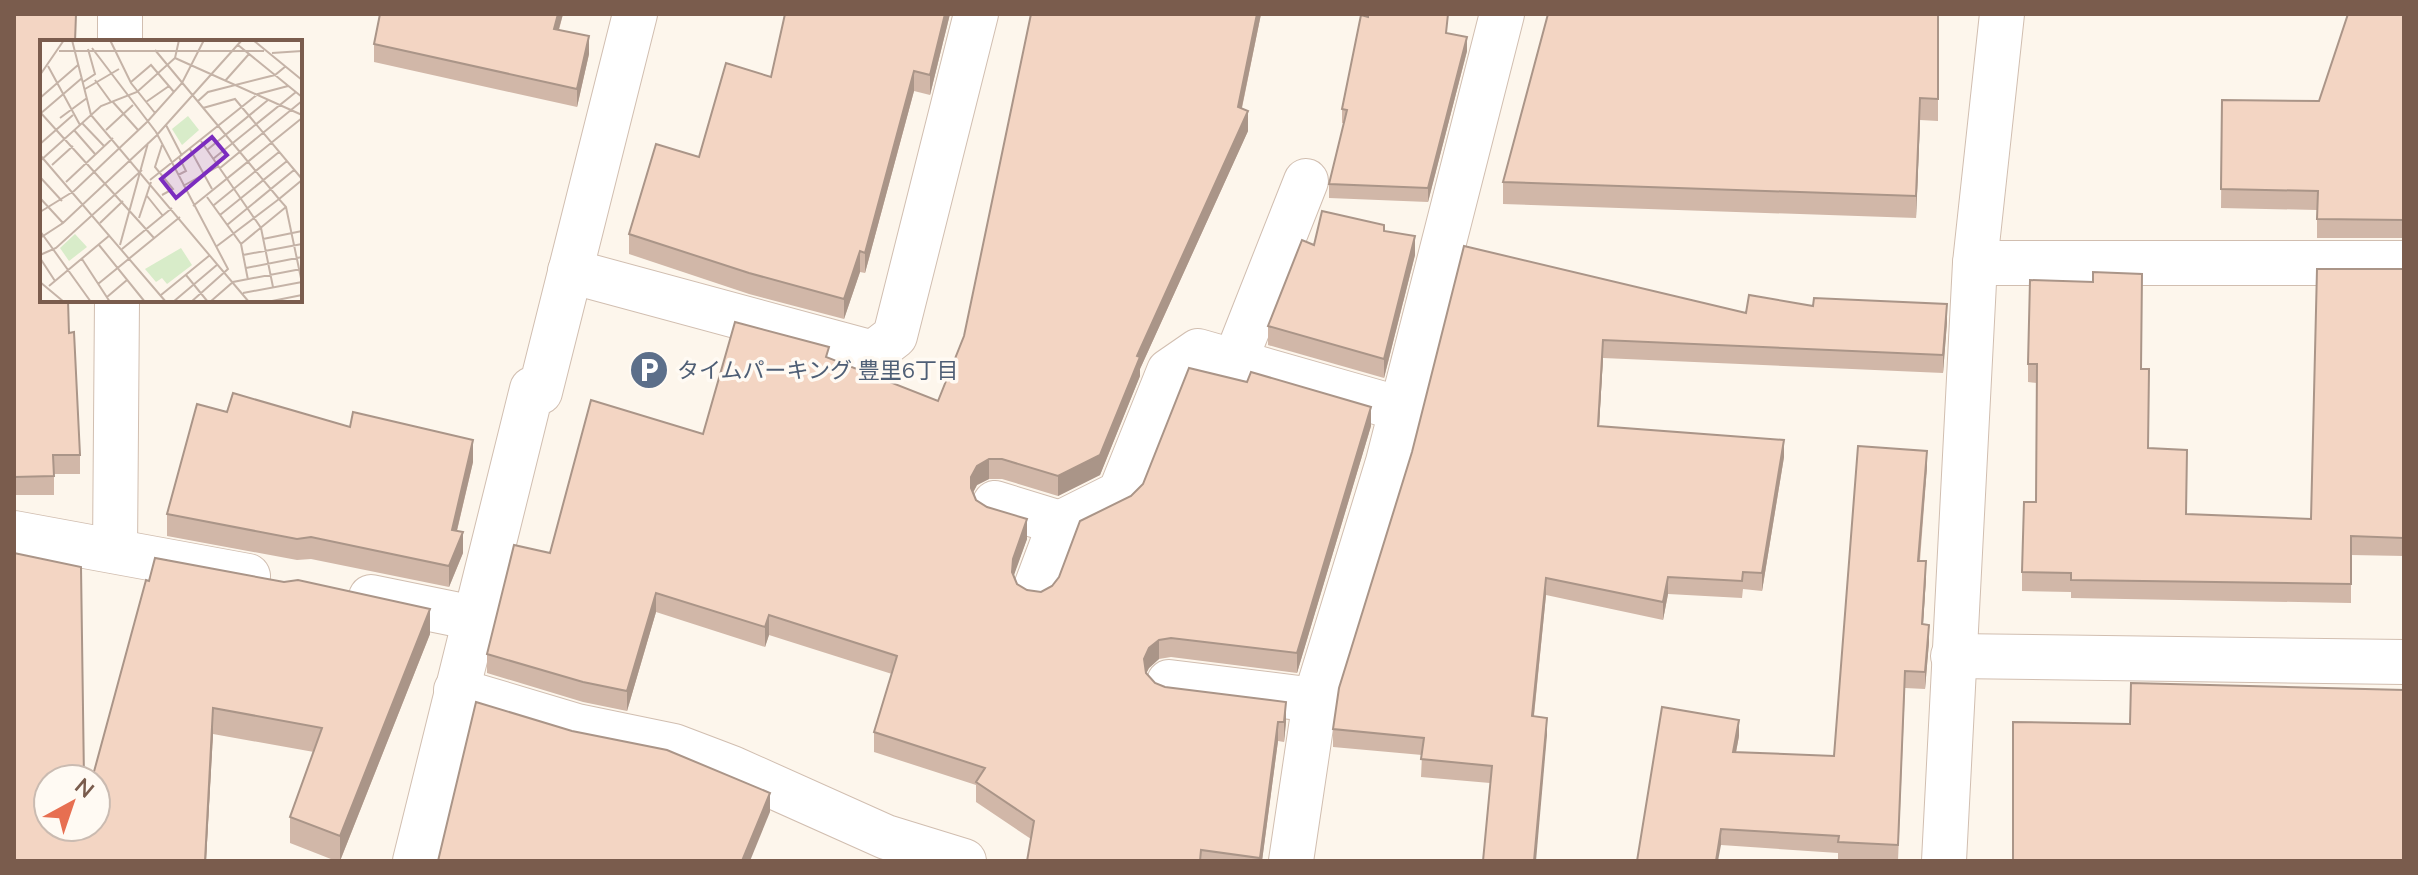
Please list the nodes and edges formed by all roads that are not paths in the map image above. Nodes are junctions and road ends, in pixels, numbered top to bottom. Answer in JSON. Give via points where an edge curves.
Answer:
{"nodes":[{"id":1,"x":120,"y":14,"type":"edge"},
{"id":2,"x":635,"y":14,"type":"edge"},
{"id":3,"x":976,"y":14,"type":"edge"},
{"id":4,"x":1502,"y":14,"type":"edge"},
{"id":5,"x":2002,"y":14,"type":"edge"},
{"id":6,"x":120,"y":40,"type":"edge"},
{"id":7,"x":1306,"y":181,"type":"dead end"},
{"id":8,"x":1975,"y":263,"type":"junction"},
{"id":9,"x":2404,"y":263,"type":"edge"},
{"id":10,"x":570,"y":271,"type":"junction"},
{"id":11,"x":117,"y":302,"type":"edge"},
{"id":12,"x":1235,"y":361,"type":"junction"},
{"id":13,"x":1401,"y":409,"type":"junction"},
{"id":14,"x":995,"y":503,"type":"dead end"},
{"id":15,"x":1060,"y":523,"type":"junction"},
{"id":16,"x":14,"y":533,"type":"edge"},
{"id":17,"x":115,"y":551,"type":"junction"},
{"id":18,"x":288,"y":583,"type":"edge"},
{"id":19,"x":1036,"y":587,"type":"dead end"},
{"id":20,"x":337,"y":589,"type":"edge"},
{"id":21,"x":474,"y":618,"type":"junction"},
{"id":22,"x":1953,"y":656,"type":"junction"},
{"id":23,"x":2404,"y":662,"type":"edge"},
{"id":24,"x":1169,"y":682,"type":"dead end"},
{"id":25,"x":456,"y":690,"type":"junction"},
{"id":26,"x":1315,"y":700,"type":"junction"},
{"id":27,"x":415,"y":861,"type":"edge"},
{"id":28,"x":964,"y":861,"type":"edge"},
{"id":29,"x":1291,"y":861,"type":"edge"},
{"id":30,"x":1944,"y":861,"type":"edge"}],
"edges":[{"from":1,"to":6,"type":"street"},
{"from":2,"to":10,"type":"street"},
{"from":3,"to":10,"type":"street","via":[[895,336],[873,353]]},
{"from":4,"to":13,"type":"street"},
{"from":5,"to":8,"type":"street"},
{"from":7,"to":12,"type":"street"},
{"from":8,"to":9,"type":"street"},
{"from":8,"to":22,"type":"street"},
{"from":10,"to":21,"type":"street","via":[[540,392],[532,389]]},
{"from":11,"to":17,"type":"street"},
{"from":12,"to":13,"type":"street"},
{"from":12,"to":15,"type":"street","via":[[1198,351],[1169,371],[1120,493]]},
{"from":13,"to":26,"type":"street"},
{"from":14,"to":15,"type":"street"},
{"from":15,"to":19,"type":"street"},
{"from":16,"to":17,"type":"street"},
{"from":17,"to":18,"type":"street"},
{"from":20,"to":21,"type":"street"},
{"from":21,"to":25,"type":"street"},
{"from":22,"to":23,"type":"street"},
{"from":22,"to":30,"type":"street"},
{"from":24,"to":26,"type":"street"},
{"from":25,"to":27,"type":"street"},
{"from":25,"to":28,"type":"street","via":[[577,726],[674,746],[886,837]]},
{"from":26,"to":29,"type":"street"}]}
